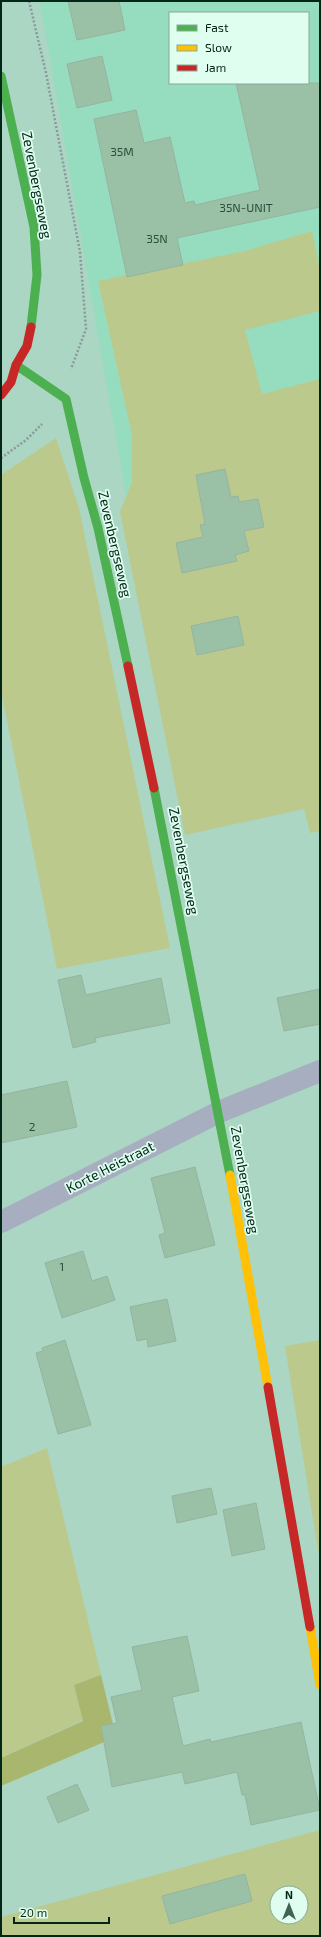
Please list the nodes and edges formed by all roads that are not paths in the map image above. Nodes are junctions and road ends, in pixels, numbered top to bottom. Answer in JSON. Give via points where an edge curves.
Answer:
{"nodes":[{"id":1,"x":1,"y":76,"type":"edge"},
{"id":2,"x":16,"y":365,"type":"junction"},
{"id":3,"x":1,"y":395,"type":"edge"},
{"id":4,"x":320,"y":1071,"type":"edge"},
{"id":5,"x":219,"y":1112,"type":"junction"},
{"id":6,"x":1,"y":1222,"type":"edge"},
{"id":7,"x":320,"y":1685,"type":"edge"}],
"edges":[{"from":1,"to":2,"type":"street","name":"Zevenbergseweg","via":[[34,227],[37,275],[31,330],[27,346]]},
{"from":2,"to":3,"type":"street","name":"Zevenbergseweg","via":[[11,382]]},
{"from":2,"to":5,"type":"street","name":"Zevenbergseweg","via":[[61,394],[66,400],[98,528],[163,827]]},
{"from":4,"to":5,"type":"street","name":"Korte Heistraat"},
{"from":5,"to":6,"type":"street","name":"Korte Heistraat"},
{"from":5,"to":7,"type":"street","name":"Zevenbergseweg"}]}
